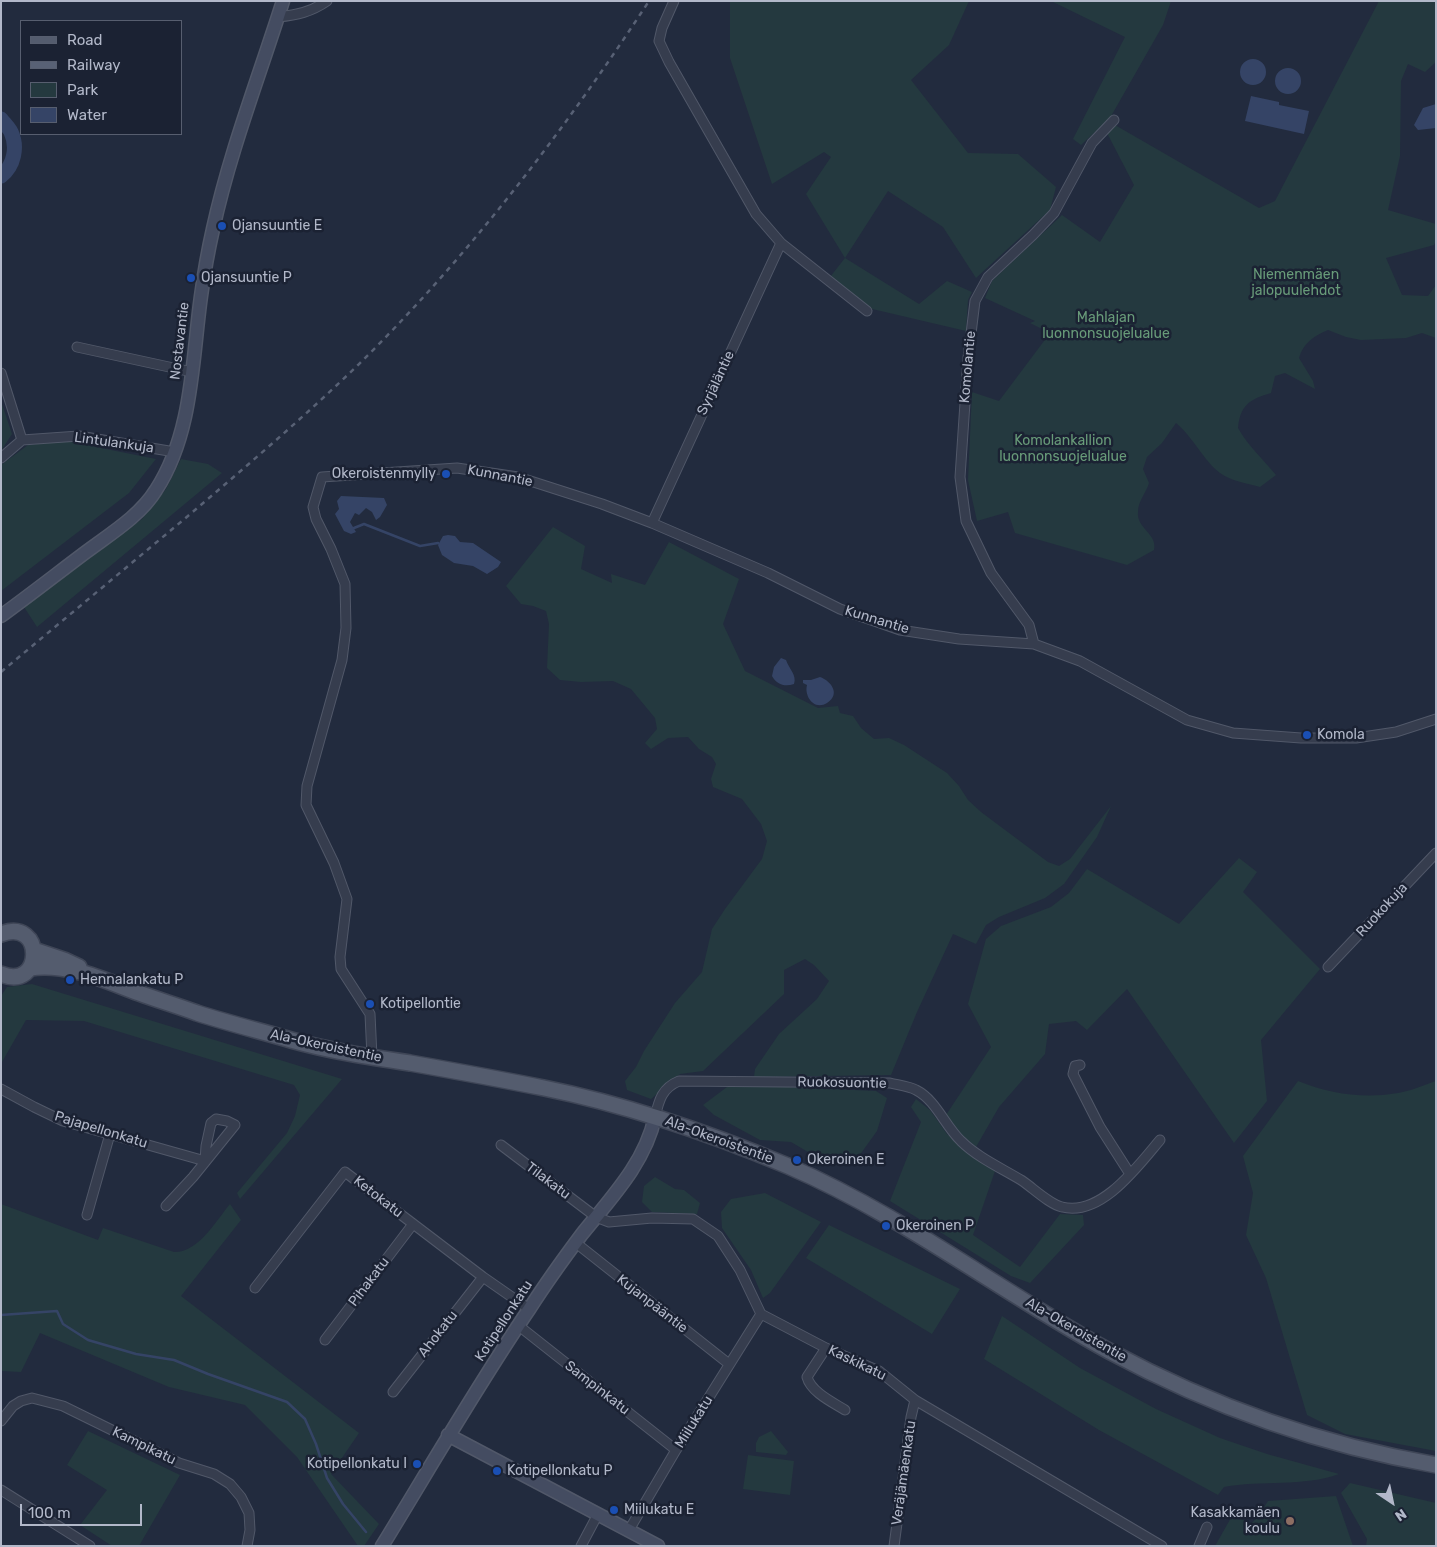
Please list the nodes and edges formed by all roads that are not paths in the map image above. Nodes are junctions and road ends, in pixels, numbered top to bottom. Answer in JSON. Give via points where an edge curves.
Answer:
{"nodes":[{"id":1,"x":283,"y":1,"type":"edge"},
{"id":2,"x":326,"y":1,"type":"edge"},
{"id":3,"x":674,"y":1,"type":"edge"},
{"id":4,"x":278,"y":17,"type":"junction"},
{"id":5,"x":1114,"y":120,"type":"dead end"},
{"id":6,"x":781,"y":243,"type":"junction"},
{"id":7,"x":867,"y":311,"type":"dead end"},
{"id":8,"x":77,"y":347,"type":"dead end"},
{"id":9,"x":192,"y":372,"type":"junction"},
{"id":10,"x":1,"y":373,"type":"edge"},
{"id":11,"x":22,"y":440,"type":"junction"},
{"id":12,"x":175,"y":452,"type":"junction"},
{"id":13,"x":1,"y":458,"type":"edge"},
{"id":14,"x":652,"y":523,"type":"junction"},
{"id":15,"x":1,"y":616,"type":"edge"},
{"id":16,"x":1034,"y":644,"type":"junction"},
{"id":17,"x":1436,"y":719,"type":"edge"},
{"id":18,"x":1436,"y":853,"type":"edge"},
{"id":19,"x":3,"y":933,"type":"edge"},
{"id":20,"x":34,"y":950,"type":"junction"},
{"id":21,"x":1328,"y":967,"type":"dead end"},
{"id":22,"x":30,"y":968,"type":"junction"},
{"id":23,"x":2,"y":975,"type":"edge"},
{"id":24,"x":100,"y":979,"type":"junction"},
{"id":25,"x":372,"y":1057,"type":"junction"},
{"id":26,"x":1080,"y":1065,"type":"dead end"},
{"id":27,"x":1,"y":1089,"type":"edge"},
{"id":28,"x":655,"y":1117,"type":"junction"},
{"id":29,"x":110,"y":1134,"type":"junction"},
{"id":30,"x":1160,"y":1140,"type":"dead end"},
{"id":31,"x":500,"y":1145,"type":"dead end"},
{"id":32,"x":205,"y":1161,"type":"junction"},
{"id":33,"x":1130,"y":1174,"type":"junction"},
{"id":34,"x":166,"y":1206,"type":"dead end"},
{"id":35,"x":88,"y":1215,"type":"dead end"},
{"id":36,"x":596,"y":1217,"type":"junction"},
{"id":37,"x":413,"y":1224,"type":"junction"},
{"id":38,"x":576,"y":1243,"type":"junction"},
{"id":39,"x":483,"y":1277,"type":"junction"},
{"id":40,"x":255,"y":1288,"type":"dead end"},
{"id":41,"x":529,"y":1309,"type":"junction"},
{"id":42,"x":761,"y":1314,"type":"junction"},
{"id":43,"x":519,"y":1326,"type":"junction"},
{"id":44,"x":325,"y":1340,"type":"dead end"},
{"id":45,"x":826,"y":1348,"type":"junction"},
{"id":46,"x":729,"y":1364,"type":"junction"},
{"id":47,"x":393,"y":1392,"type":"dead end"},
{"id":48,"x":915,"y":1400,"type":"junction"},
{"id":49,"x":845,"y":1410,"type":"dead end"},
{"id":50,"x":1,"y":1421,"type":"edge"},
{"id":51,"x":448,"y":1435,"type":"junction"},
{"id":52,"x":676,"y":1450,"type":"junction"},
{"id":53,"x":1436,"y":1465,"type":"edge"},
{"id":54,"x":1,"y":1490,"type":"edge"},
{"id":55,"x":598,"y":1514,"type":"junction"},
{"id":56,"x":1208,"y":1527,"type":"dead end"},
{"id":57,"x":629,"y":1530,"type":"junction"},
{"id":58,"x":90,"y":1546,"type":"edge"},
{"id":59,"x":247,"y":1546,"type":"edge"},
{"id":60,"x":382,"y":1546,"type":"edge"},
{"id":61,"x":581,"y":1546,"type":"edge"},
{"id":62,"x":658,"y":1546,"type":"edge"},
{"id":63,"x":894,"y":1546,"type":"edge"},
{"id":64,"x":1162,"y":1546,"type":"edge"},
{"id":65,"x":1198,"y":1546,"type":"edge"}],
"edges":[{"from":1,"to":4,"type":"street","name":"Nostavantie"},
{"from":2,"to":4,"type":"street","via":[[314,10]]},
{"from":3,"to":6,"type":"street","via":[[659,41],[665,55],[756,214]]},
{"from":4,"to":9,"type":"street","name":"Nostavantie","via":[[228,168],[201,295]]},
{"from":5,"to":16,"type":"street","name":"Komolantie","via":[[1092,143],[1054,213],[988,278],[975,301],[960,477],[966,521],[991,573],[1029,625]]},
{"from":6,"to":7,"type":"street"},
{"from":6,"to":14,"type":"street","name":"Syrjäläntie"},
{"from":8,"to":9,"type":"street"},
{"from":9,"to":12,"type":"street","name":"Nostavantie"},
{"from":10,"to":11,"type":"street"},
{"from":11,"to":12,"type":"street","name":"Lintulankuja","via":[[79,436]]},
{"from":11,"to":13,"type":"street"},
{"from":12,"to":15,"type":"street","name":"Nostavantie","via":[[156,491],[139,510]]},
{"from":14,"to":16,"type":"street","name":"Kunnantie","via":[[768,573],[840,609],[900,630],[959,639]]},
{"from":14,"to":25,"type":"street","name":"Kunnantie","via":[[518,477],[457,468],[322,477],[313,507],[346,584],[346,628],[342,660],[307,786],[306,805],[347,898],[341,969],[370,1014]]},
{"from":16,"to":17,"type":"street","name":"Kunnantie","via":[[1080,661],[1187,720],[1233,733],[1356,738],[1396,732]]},
{"from":18,"to":21,"type":"street","name":"Ruokokuja"},
{"from":19,"to":20,"type":"main road","via":[[21,933],[28,938]]},
{"from":20,"to":22,"type":"main road"},
{"from":20,"to":24,"type":"main road","name":"Ala-Okeroistentie","via":[[64,960]]},
{"from":22,"to":23,"type":"main road","via":[[20,976]]},
{"from":22,"to":24,"type":"main road","name":"Ala-Okeroistentie","via":[[62,969]]},
{"from":24,"to":25,"type":"main road","name":"Ala-Okeroistentie","via":[[203,1015],[308,1044]]},
{"from":25,"to":28,"type":"main road","name":"Ala-Okeroistentie","via":[[549,1089]]},
{"from":26,"to":33,"type":"street","via":[[1076,1066],[1073,1074],[1100,1127]]},
{"from":27,"to":29,"type":"street","name":"Pajapellonkatu","via":[[63,1121]]},
{"from":28,"to":33,"type":"street","name":"Ruokosuontie","via":[[663,1092],[679,1081],[890,1083],[915,1089],[972,1151],[1061,1207],[1078,1209],[1090,1205],[1104,1198]]},
{"from":28,"to":36,"type":"street","name":"Kotipellonkatu","via":[[640,1158]]},
{"from":28,"to":53,"type":"main road","name":"Ala-Okeroistentie","via":[[787,1166],[849,1195],[929,1240],[1106,1349],[1167,1381],[1296,1432]]},
{"from":29,"to":32,"type":"street","name":"Pajapellonkatu"},
{"from":29,"to":35,"type":"street"},
{"from":30,"to":33,"type":"street","name":"Ruokosuontie"},
{"from":31,"to":36,"type":"street","name":"Tilakatu"},
{"from":32,"to":32,"type":"street","via":[[229,1132],[235,1125],[216,1119],[211,1123]]},
{"from":32,"to":34,"type":"street"},
{"from":36,"to":38,"type":"street","name":"Kotipellonkatu"},
{"from":36,"to":42,"type":"street","via":[[609,1222],[693,1219],[718,1236],[740,1270]]},
{"from":37,"to":39,"type":"street","name":"Ketokatu"},
{"from":37,"to":40,"type":"street","name":"Ketokatu","via":[[345,1172]]},
{"from":37,"to":44,"type":"street","name":"Pihakatu"},
{"from":38,"to":41,"type":"street","name":"Kotipellonkatu"},
{"from":38,"to":46,"type":"street","name":"Kujanpääntie"},
{"from":39,"to":41,"type":"street","name":"Ketokatu"},
{"from":39,"to":47,"type":"street","name":"Ahokatu"},
{"from":41,"to":43,"type":"street","name":"Kotipellonkatu"},
{"from":42,"to":45,"type":"street","name":"Kaskikatu"},
{"from":42,"to":46,"type":"street","name":"Miilukatu"},
{"from":43,"to":51,"type":"street","name":"Kotipellonkatu"},
{"from":43,"to":52,"type":"street","name":"Sampinkatu"},
{"from":45,"to":48,"type":"street","name":"Kaskikatu","via":[[879,1371]]},
{"from":45,"to":49,"type":"street","via":[[807,1377],[821,1394]]},
{"from":46,"to":52,"type":"street","name":"Miilukatu"},
{"from":48,"to":63,"type":"street","name":"Veräjämäenkatu"},
{"from":48,"to":64,"type":"street","name":"Kaskikatu"},
{"from":50,"to":59,"type":"street","name":"Kampikatu","via":[[13,1406],[32,1398],[64,1406],[180,1463],[214,1474],[230,1484],[249,1513]]},
{"from":51,"to":55,"type":"street"},
{"from":51,"to":60,"type":"street","name":"Kotipellonkatu"},
{"from":52,"to":57,"type":"street","name":"Miilukatu"},
{"from":54,"to":58,"type":"street"},
{"from":55,"to":57,"type":"street"},
{"from":55,"to":61,"type":"street"},
{"from":56,"to":65,"type":"street"},
{"from":57,"to":62,"type":"street"}]}
